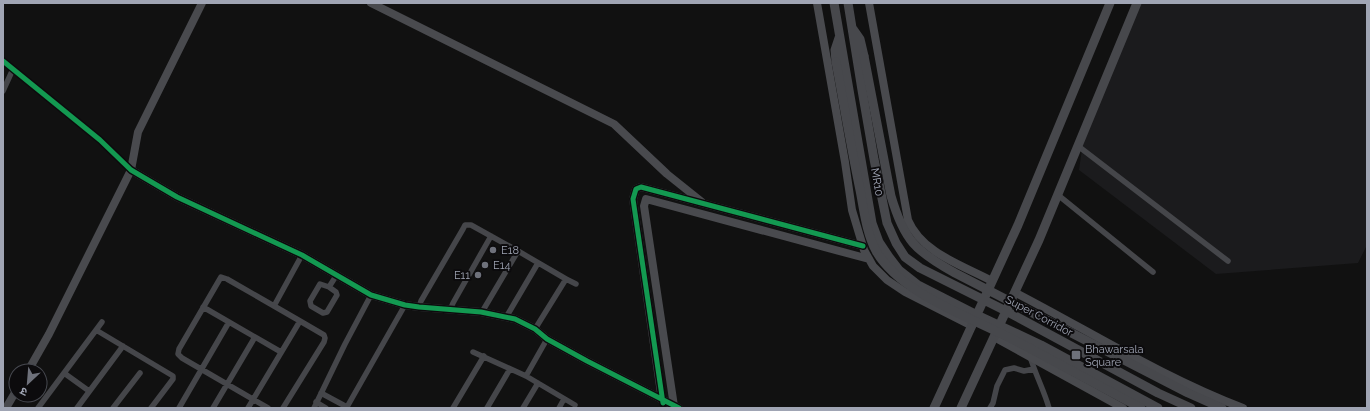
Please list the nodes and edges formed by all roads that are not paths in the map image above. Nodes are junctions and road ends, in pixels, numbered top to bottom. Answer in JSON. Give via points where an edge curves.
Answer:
{"nodes":[{"id":1,"x":202,"y":3,"type":"edge"},
{"id":2,"x":371,"y":3,"type":"edge"},
{"id":3,"x":817,"y":3,"type":"edge"},
{"id":4,"x":834,"y":3,"type":"edge"},
{"id":5,"x":848,"y":3,"type":"edge"},
{"id":6,"x":868,"y":3,"type":"edge"},
{"id":7,"x":1110,"y":3,"type":"edge"},
{"id":8,"x":1137,"y":3,"type":"edge"},
{"id":9,"x":851,"y":26,"type":"junction"},
{"id":10,"x":840,"y":35,"type":"junction"},
{"id":11,"x":3,"y":61,"type":"edge"},
{"id":12,"x":13,"y":69,"type":"junction"},
{"id":13,"x":3,"y":91,"type":"edge"},
{"id":14,"x":1078,"y":146,"type":"junction"},
{"id":15,"x":131,"y":170,"type":"junction"},
{"id":16,"x":1058,"y":195,"type":"junction"},
{"id":17,"x":705,"y":204,"type":"junction"},
{"id":18,"x":720,"y":219,"type":"junction"},
{"id":19,"x":491,"y":236,"type":"junction"},
{"id":20,"x":863,"y":246,"type":"junction"},
{"id":21,"x":518,"y":251,"type":"junction"},
{"id":22,"x":302,"y":255,"type":"junction"},
{"id":23,"x":869,"y":259,"type":"junction"},
{"id":24,"x":1228,"y":261,"type":"dead end"},
{"id":25,"x":538,"y":263,"type":"junction"},
{"id":26,"x":1153,"y":272,"type":"dead end"},
{"id":27,"x":336,"y":276,"type":"junction"},
{"id":28,"x":566,"y":279,"type":"junction"},
{"id":29,"x":992,"y":281,"type":"junction"},
{"id":30,"x":576,"y":284,"type":"dead end"},
{"id":31,"x":329,"y":287,"type":"junction"},
{"id":32,"x":1016,"y":292,"type":"junction"},
{"id":33,"x":372,"y":295,"type":"junction"},
{"id":34,"x":983,"y":300,"type":"junction"},
{"id":35,"x":405,"y":305,"type":"junction"},
{"id":36,"x":203,"y":306,"type":"junction"},
{"id":37,"x":274,"y":306,"type":"junction"},
{"id":38,"x":419,"y":308,"type":"junction"},
{"id":39,"x":450,"y":310,"type":"junction"},
{"id":40,"x":482,"y":312,"type":"junction"},
{"id":41,"x":1006,"y":312,"type":"junction"},
{"id":42,"x":976,"y":315,"type":"junction"},
{"id":43,"x":505,"y":317,"type":"junction"},
{"id":44,"x":300,"y":320,"type":"junction"},
{"id":45,"x":102,"y":322,"type":"dead end"},
{"id":46,"x":229,"y":322,"type":"junction"},
{"id":47,"x":972,"y":326,"type":"junction"},
{"id":48,"x":999,"y":326,"type":"junction"},
{"id":49,"x":535,"y":329,"type":"junction"},
{"id":50,"x":96,"y":330,"type":"junction"},
{"id":51,"x":994,"y":336,"type":"junction"},
{"id":52,"x":255,"y":337,"type":"junction"},
{"id":53,"x":547,"y":339,"type":"junction"},
{"id":54,"x":123,"y":346,"type":"junction"},
{"id":55,"x":281,"y":352,"type":"junction"},
{"id":56,"x":473,"y":352,"type":"dead end"},
{"id":57,"x":1030,"y":355,"type":"junction"},
{"id":58,"x":484,"y":356,"type":"junction"},
{"id":59,"x":33,"y":363,"type":"edge"},
{"id":60,"x":510,"y":369,"type":"junction"},
{"id":61,"x":1034,"y":369,"type":"junction"},
{"id":62,"x":201,"y":370,"type":"junction"},
{"id":63,"x":64,"y":373,"type":"junction"},
{"id":64,"x":140,"y":373,"type":"dead end"},
{"id":65,"x":526,"y":376,"type":"junction"},
{"id":66,"x":538,"y":383,"type":"junction"},
{"id":67,"x":227,"y":385,"type":"junction"},
{"id":68,"x":89,"y":391,"type":"junction"},
{"id":69,"x":321,"y":393,"type":"junction"},
{"id":70,"x":564,"y":399,"type":"junction"},
{"id":71,"x":254,"y":400,"type":"junction"},
{"id":72,"x":663,"y":404,"type":"edge"},
{"id":73,"x":315,"y":405,"type":"edge"},
{"id":74,"x":575,"y":405,"type":"dead end"},
{"id":75,"x":115,"y":407,"type":"edge"},
{"id":76,"x":677,"y":407,"type":"edge"},
{"id":77,"x":38,"y":408,"type":"edge"},
{"id":78,"x":77,"y":408,"type":"edge"},
{"id":79,"x":151,"y":408,"type":"edge"},
{"id":80,"x":179,"y":408,"type":"edge"},
{"id":81,"x":214,"y":408,"type":"edge"},
{"id":82,"x":248,"y":408,"type":"edge"},
{"id":83,"x":268,"y":408,"type":"edge"},
{"id":84,"x":283,"y":408,"type":"edge"},
{"id":85,"x":326,"y":408,"type":"edge"},
{"id":86,"x":452,"y":408,"type":"edge"},
{"id":87,"x":487,"y":408,"type":"edge"},
{"id":88,"x":523,"y":408,"type":"edge"},
{"id":89,"x":559,"y":408,"type":"edge"},
{"id":90,"x":934,"y":408,"type":"edge"},
{"id":91,"x":961,"y":408,"type":"edge"},
{"id":92,"x":990,"y":408,"type":"edge"},
{"id":93,"x":1049,"y":408,"type":"edge"},
{"id":94,"x":1123,"y":408,"type":"edge"},
{"id":95,"x":1141,"y":408,"type":"edge"},
{"id":96,"x":1158,"y":408,"type":"edge"},
{"id":97,"x":1191,"y":408,"type":"edge"},
{"id":98,"x":1222,"y":408,"type":"edge"},
{"id":99,"x":1243,"y":408,"type":"edge"}],
"edges":[{"from":1,"to":15,"type":"street","via":[[138,132]]},
{"from":2,"to":17,"type":"street","via":[[614,124],[667,174]]},
{"from":3,"to":20,"type":"street","via":[[852,210]]},
{"from":4,"to":10,"type":"main road","name":"MR10"},
{"from":5,"to":9,"type":"main road","name":"MR10"},
{"from":6,"to":29,"type":"street","via":[[911,228],[930,249]]},
{"from":7,"to":29,"type":"main road"},
{"from":8,"to":14,"type":"main road"},
{"from":9,"to":34,"type":"main road","name":"MR10","via":[[887,223],[896,243],[905,256],[920,268]]},
{"from":9,"to":98,"type":"main road","bridge":true,"via":[[860,39],[891,196],[897,216],[917,248],[931,260],[955,273]]},
{"from":10,"to":42,"type":"main road","name":"MR10","via":[[872,223],[880,242],[899,270],[918,285]]},
{"from":10,"to":95,"type":"main road","bridge":true,"via":[[835,50],[836,62],[854,165],[871,239],[885,263],[915,290]]},
{"from":11,"to":12,"type":"street"},
{"from":12,"to":13,"type":"street"},
{"from":12,"to":15,"type":"street","via":[[100,140]]},
{"from":14,"to":16,"type":"main road"},
{"from":14,"to":24,"type":"street"},
{"from":15,"to":22,"type":"street","via":[[177,197]]},
{"from":15,"to":59,"type":"street"},
{"from":16,"to":26,"type":"street"},
{"from":16,"to":32,"type":"main road"},
{"from":17,"to":18,"type":"street"},
{"from":17,"to":20,"type":"street"},
{"from":17,"to":72,"type":"street","via":[[641,187],[636,189],[633,198]]},
{"from":18,"to":23,"type":"street"},
{"from":18,"to":76,"type":"street","via":[[646,199],[644,206]]},
{"from":19,"to":21,"type":"street"},
{"from":19,"to":38,"type":"street","via":[[471,225],[466,225]]},
{"from":19,"to":39,"type":"street"},
{"from":20,"to":23,"type":"street"},
{"from":21,"to":25,"type":"street"},
{"from":21,"to":40,"type":"street"},
{"from":22,"to":27,"type":"street"},
{"from":22,"to":37,"type":"street"},
{"from":23,"to":47,"type":"street","via":[[887,280],[905,292]]},
{"from":25,"to":28,"type":"street"},
{"from":25,"to":43,"type":"street"},
{"from":27,"to":31,"type":"street"},
{"from":27,"to":33,"type":"street"},
{"from":28,"to":30,"type":"street"},
{"from":28,"to":49,"type":"street"},
{"from":29,"to":34,"type":"main road"},
{"from":31,"to":31,"type":"street","via":[[336,295],[327,312],[323,313],[310,306],[320,284]]},
{"from":32,"to":41,"type":"main road"},
{"from":32,"to":99,"type":"street","via":[[1174,378]]},
{"from":33,"to":35,"type":"street"},
{"from":33,"to":69,"type":"street"},
{"from":34,"to":41,"type":"main road","name":"Super Corridor"},
{"from":34,"to":42,"type":"main road"},
{"from":35,"to":38,"type":"street"},
{"from":35,"to":69,"type":"street","via":[[347,407]]},
{"from":36,"to":37,"type":"street","via":[[221,277]]},
{"from":36,"to":46,"type":"street"},
{"from":36,"to":62,"type":"street","via":[[178,354]]},
{"from":37,"to":44,"type":"street"},
{"from":38,"to":39,"type":"street"},
{"from":39,"to":40,"type":"street"},
{"from":40,"to":43,"type":"street"},
{"from":41,"to":48,"type":"main road"},
{"from":41,"to":97,"type":"main road","name":"Super Corridor"},
{"from":42,"to":47,"type":"main road"},
{"from":42,"to":48,"type":"main road"},
{"from":43,"to":49,"type":"street"},
{"from":44,"to":55,"type":"street"},
{"from":44,"to":84,"type":"street","via":[[325,338]]},
{"from":45,"to":50,"type":"street"},
{"from":46,"to":52,"type":"street"},
{"from":46,"to":62,"type":"street"},
{"from":47,"to":90,"type":"main road"},
{"from":48,"to":51,"type":"main road"},
{"from":48,"to":96,"type":"main road","via":[[1041,345]]},
{"from":49,"to":53,"type":"street"},
{"from":50,"to":54,"type":"street"},
{"from":50,"to":63,"type":"street"},
{"from":51,"to":57,"type":"street"},
{"from":51,"to":91,"type":"main road"},
{"from":52,"to":55,"type":"street"},
{"from":52,"to":67,"type":"street"},
{"from":53,"to":65,"type":"street"},
{"from":53,"to":72,"type":"street"},
{"from":54,"to":68,"type":"street"},
{"from":54,"to":79,"type":"street","via":[[173,376]]},
{"from":55,"to":71,"type":"street"},
{"from":56,"to":58,"type":"street"},
{"from":57,"to":61,"type":"street"},
{"from":57,"to":94,"type":"street"},
{"from":58,"to":60,"type":"street"},
{"from":58,"to":86,"type":"street"},
{"from":60,"to":65,"type":"street"},
{"from":60,"to":87,"type":"street"},
{"from":61,"to":92,"type":"street","via":[[1005,370]]},
{"from":61,"to":93,"type":"street"},
{"from":62,"to":67,"type":"street"},
{"from":62,"to":80,"type":"street"},
{"from":63,"to":68,"type":"street"},
{"from":63,"to":77,"type":"street"},
{"from":64,"to":75,"type":"street"},
{"from":65,"to":66,"type":"street"},
{"from":66,"to":70,"type":"street"},
{"from":66,"to":88,"type":"street"},
{"from":67,"to":71,"type":"street"},
{"from":67,"to":81,"type":"street"},
{"from":68,"to":78,"type":"street"},
{"from":69,"to":73,"type":"street"},
{"from":70,"to":74,"type":"street"},
{"from":70,"to":89,"type":"street"},
{"from":71,"to":82,"type":"street"},
{"from":71,"to":83,"type":"street"},
{"from":72,"to":76,"type":"street"},
{"from":73,"to":85,"type":"street"}]}
